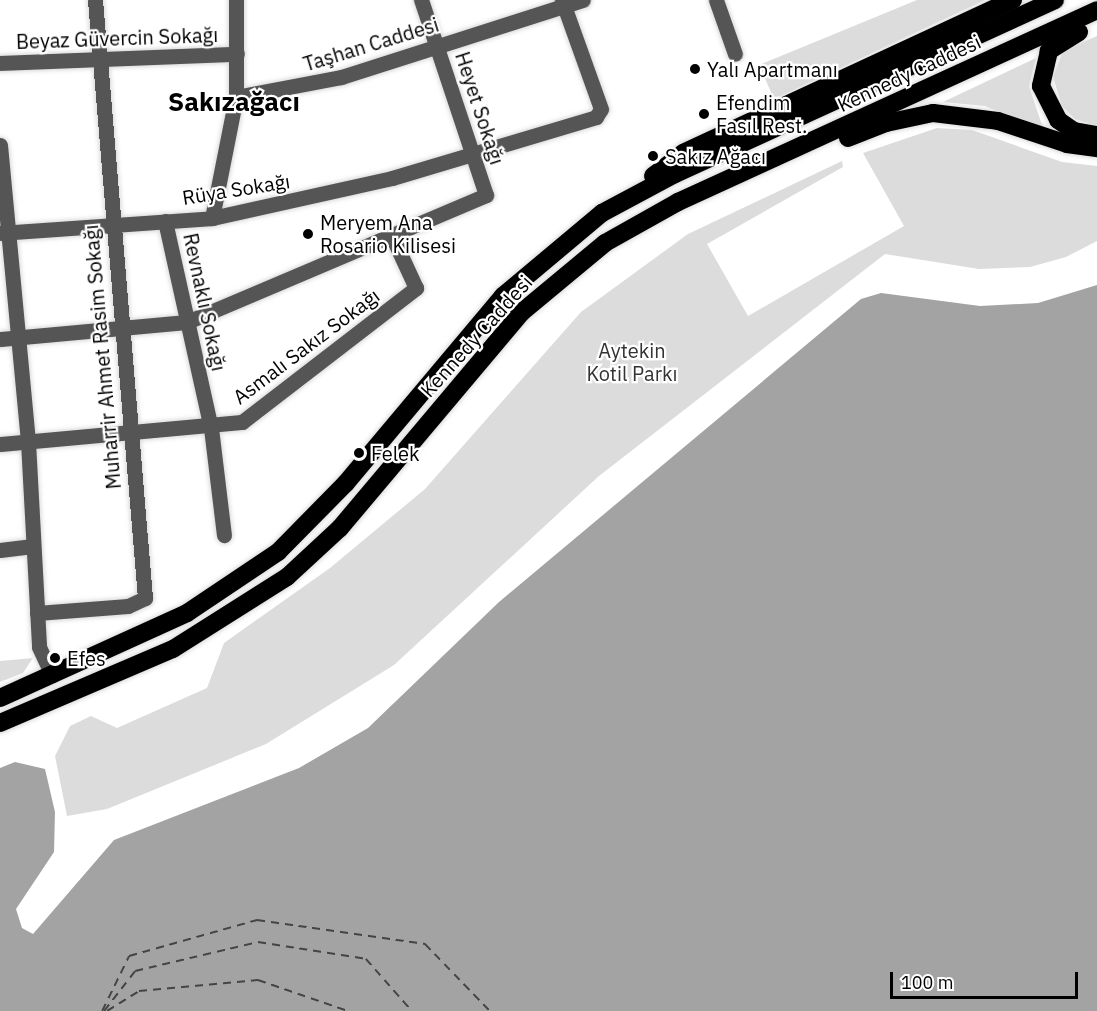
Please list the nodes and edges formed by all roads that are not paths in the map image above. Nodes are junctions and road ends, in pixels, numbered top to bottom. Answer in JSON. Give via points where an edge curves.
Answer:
{"nodes":[{"id":1,"x":95,"y":0,"type":"edge"},
{"id":2,"x":236,"y":0,"type":"edge"},
{"id":3,"x":421,"y":0,"type":"edge"},
{"id":4,"x":583,"y":0,"type":"edge"},
{"id":5,"x":716,"y":0,"type":"edge"},
{"id":6,"x":1013,"y":0,"type":"edge"},
{"id":7,"x":1055,"y":0,"type":"edge"},
{"id":8,"x":563,"y":3,"type":"edge"},
{"id":9,"x":1097,"y":10,"type":"edge"},
{"id":10,"x":1097,"y":22,"type":"edge"},
{"id":11,"x":437,"y":45,"type":"junction"},
{"id":12,"x":237,"y":54,"type":"junction"},
{"id":13,"x":735,"y":54,"type":"dead end"},
{"id":14,"x":98,"y":59,"type":"junction"},
{"id":15,"x":0,"y":63,"type":"edge"},
{"id":16,"x":236,"y":97,"type":"junction"},
{"id":17,"x":1097,"y":135,"type":"edge"},
{"id":18,"x":0,"y":145,"type":"edge"},
{"id":19,"x":1097,"y":148,"type":"edge"},
{"id":20,"x":473,"y":154,"type":"junction"},
{"id":21,"x":742,"y":174,"type":"junction"},
{"id":22,"x":632,"y":196,"type":"junction"},
{"id":23,"x":212,"y":218,"type":"junction"},
{"id":24,"x":165,"y":221,"type":"junction"},
{"id":25,"x":111,"y":224,"type":"junction"},
{"id":26,"x":4,"y":232,"type":"edge"},
{"id":27,"x":392,"y":236,"type":"junction"},
{"id":28,"x":187,"y":322,"type":"junction"},
{"id":29,"x":119,"y":328,"type":"junction"},
{"id":30,"x":18,"y":338,"type":"junction"},
{"id":31,"x":0,"y":339,"type":"edge"},
{"id":32,"x":211,"y":428,"type":"junction"},
{"id":33,"x":129,"y":435,"type":"junction"},
{"id":34,"x":28,"y":442,"type":"junction"},
{"id":35,"x":0,"y":444,"type":"edge"},
{"id":36,"x":224,"y":535,"type":"dead end"},
{"id":37,"x":33,"y":546,"type":"junction"},
{"id":38,"x":0,"y":550,"type":"edge"},
{"id":39,"x":37,"y":613,"type":"junction"},
{"id":40,"x":52,"y":675,"type":"junction"},
{"id":41,"x":0,"y":698,"type":"edge"},
{"id":42,"x":0,"y":723,"type":"edge"}],
"edges":[{"from":1,"to":14,"type":"street","name":"Muharrir Ahmet Rasim Sokağı"},
{"from":2,"to":12,"type":"street"},
{"from":3,"to":11,"type":"street","name":"Heyet Sokağı"},
{"from":4,"to":8,"type":"street","name":"Taşhan Caddesi"},
{"from":5,"to":13,"type":"street"},
{"from":6,"to":22,"type":"highway","via":[[682,153]]},
{"from":7,"to":22,"type":"highway","name":"Kennedy Caddesi"},
{"from":8,"to":11,"type":"street","name":"Taşhan Caddesi"},
{"from":8,"to":20,"type":"street","name":"Rüya Sokağı","via":[[601,110],[596,117]]},
{"from":9,"to":21,"type":"highway","name":"Kennedy Caddesi"},
{"from":10,"to":17,"type":"highway","via":[[1049,51],[1041,86],[1058,120],[1074,131]]},
{"from":11,"to":16,"type":"street","name":"Taşhan Caddesi","via":[[341,77]]},
{"from":11,"to":20,"type":"street","name":"Heyet Sokağı"},
{"from":12,"to":14,"type":"street","name":"Beyaz Güvercin Sokağı"},
{"from":12,"to":16,"type":"street"},
{"from":14,"to":15,"type":"street","name":"Beyaz Güvercin Sokağı"},
{"from":14,"to":25,"type":"street","name":"Muharrir Ahmet Rasim Sokağı"},
{"from":16,"to":23,"type":"street"},
{"from":18,"to":26,"type":"street"},
{"from":19,"to":21,"type":"highway","via":[[1066,144],[998,121],[933,113],[886,123]]},
{"from":20,"to":23,"type":"street","name":"Rüya Sokağı","via":[[392,178]]},
{"from":20,"to":27,"type":"street","name":"Heyet Sokağı","via":[[486,195]]},
{"from":21,"to":42,"type":"highway","name":"Kennedy Caddesi","via":[[641,221],[537,298],[340,528],[258,599],[173,649]]},
{"from":22,"to":40,"type":"highway","name":"Kennedy Caddesi","via":[[564,241],[503,296],[346,483],[278,552],[187,613]]},
{"from":23,"to":24,"type":"street","name":"Rüya Sokağı"},
{"from":24,"to":25,"type":"street","name":"Rüya Sokağı"},
{"from":24,"to":28,"type":"street","name":"Revnaklı Sokağı"},
{"from":25,"to":26,"type":"street","name":"Rüya Sokağı"},
{"from":25,"to":29,"type":"street","name":"Muharrir Ahmet Rasim Sokağı"},
{"from":26,"to":30,"type":"street"},
{"from":27,"to":28,"type":"street"},
{"from":27,"to":32,"type":"street","name":"Asmalı Sakız Sokağı","via":[[416,288],[242,422]]},
{"from":28,"to":29,"type":"street"},
{"from":28,"to":32,"type":"street","name":"Revnaklı Sokağı"},
{"from":29,"to":30,"type":"street"},
{"from":29,"to":33,"type":"street","name":"Muharrir Ahmet Rasim Sokağı"},
{"from":30,"to":31,"type":"street"},
{"from":30,"to":34,"type":"street"},
{"from":32,"to":33,"type":"street","name":"Asmalı Sakız Sokağı"},
{"from":32,"to":36,"type":"street","name":"Revnaklı Sokağı"},
{"from":33,"to":34,"type":"street","name":"Asmalı Sakız Sokağı"},
{"from":33,"to":39,"type":"street","name":"Muharrir Ahmet Rasim Sokağı","via":[[145,598],[128,606]]},
{"from":34,"to":35,"type":"street","name":"Asmalı Sakız Sokağı"},
{"from":34,"to":37,"type":"street"},
{"from":37,"to":38,"type":"street"},
{"from":37,"to":39,"type":"street"},
{"from":39,"to":40,"type":"street","via":[[39,647]]},
{"from":40,"to":41,"type":"highway","name":"Kennedy Caddesi"}]}
